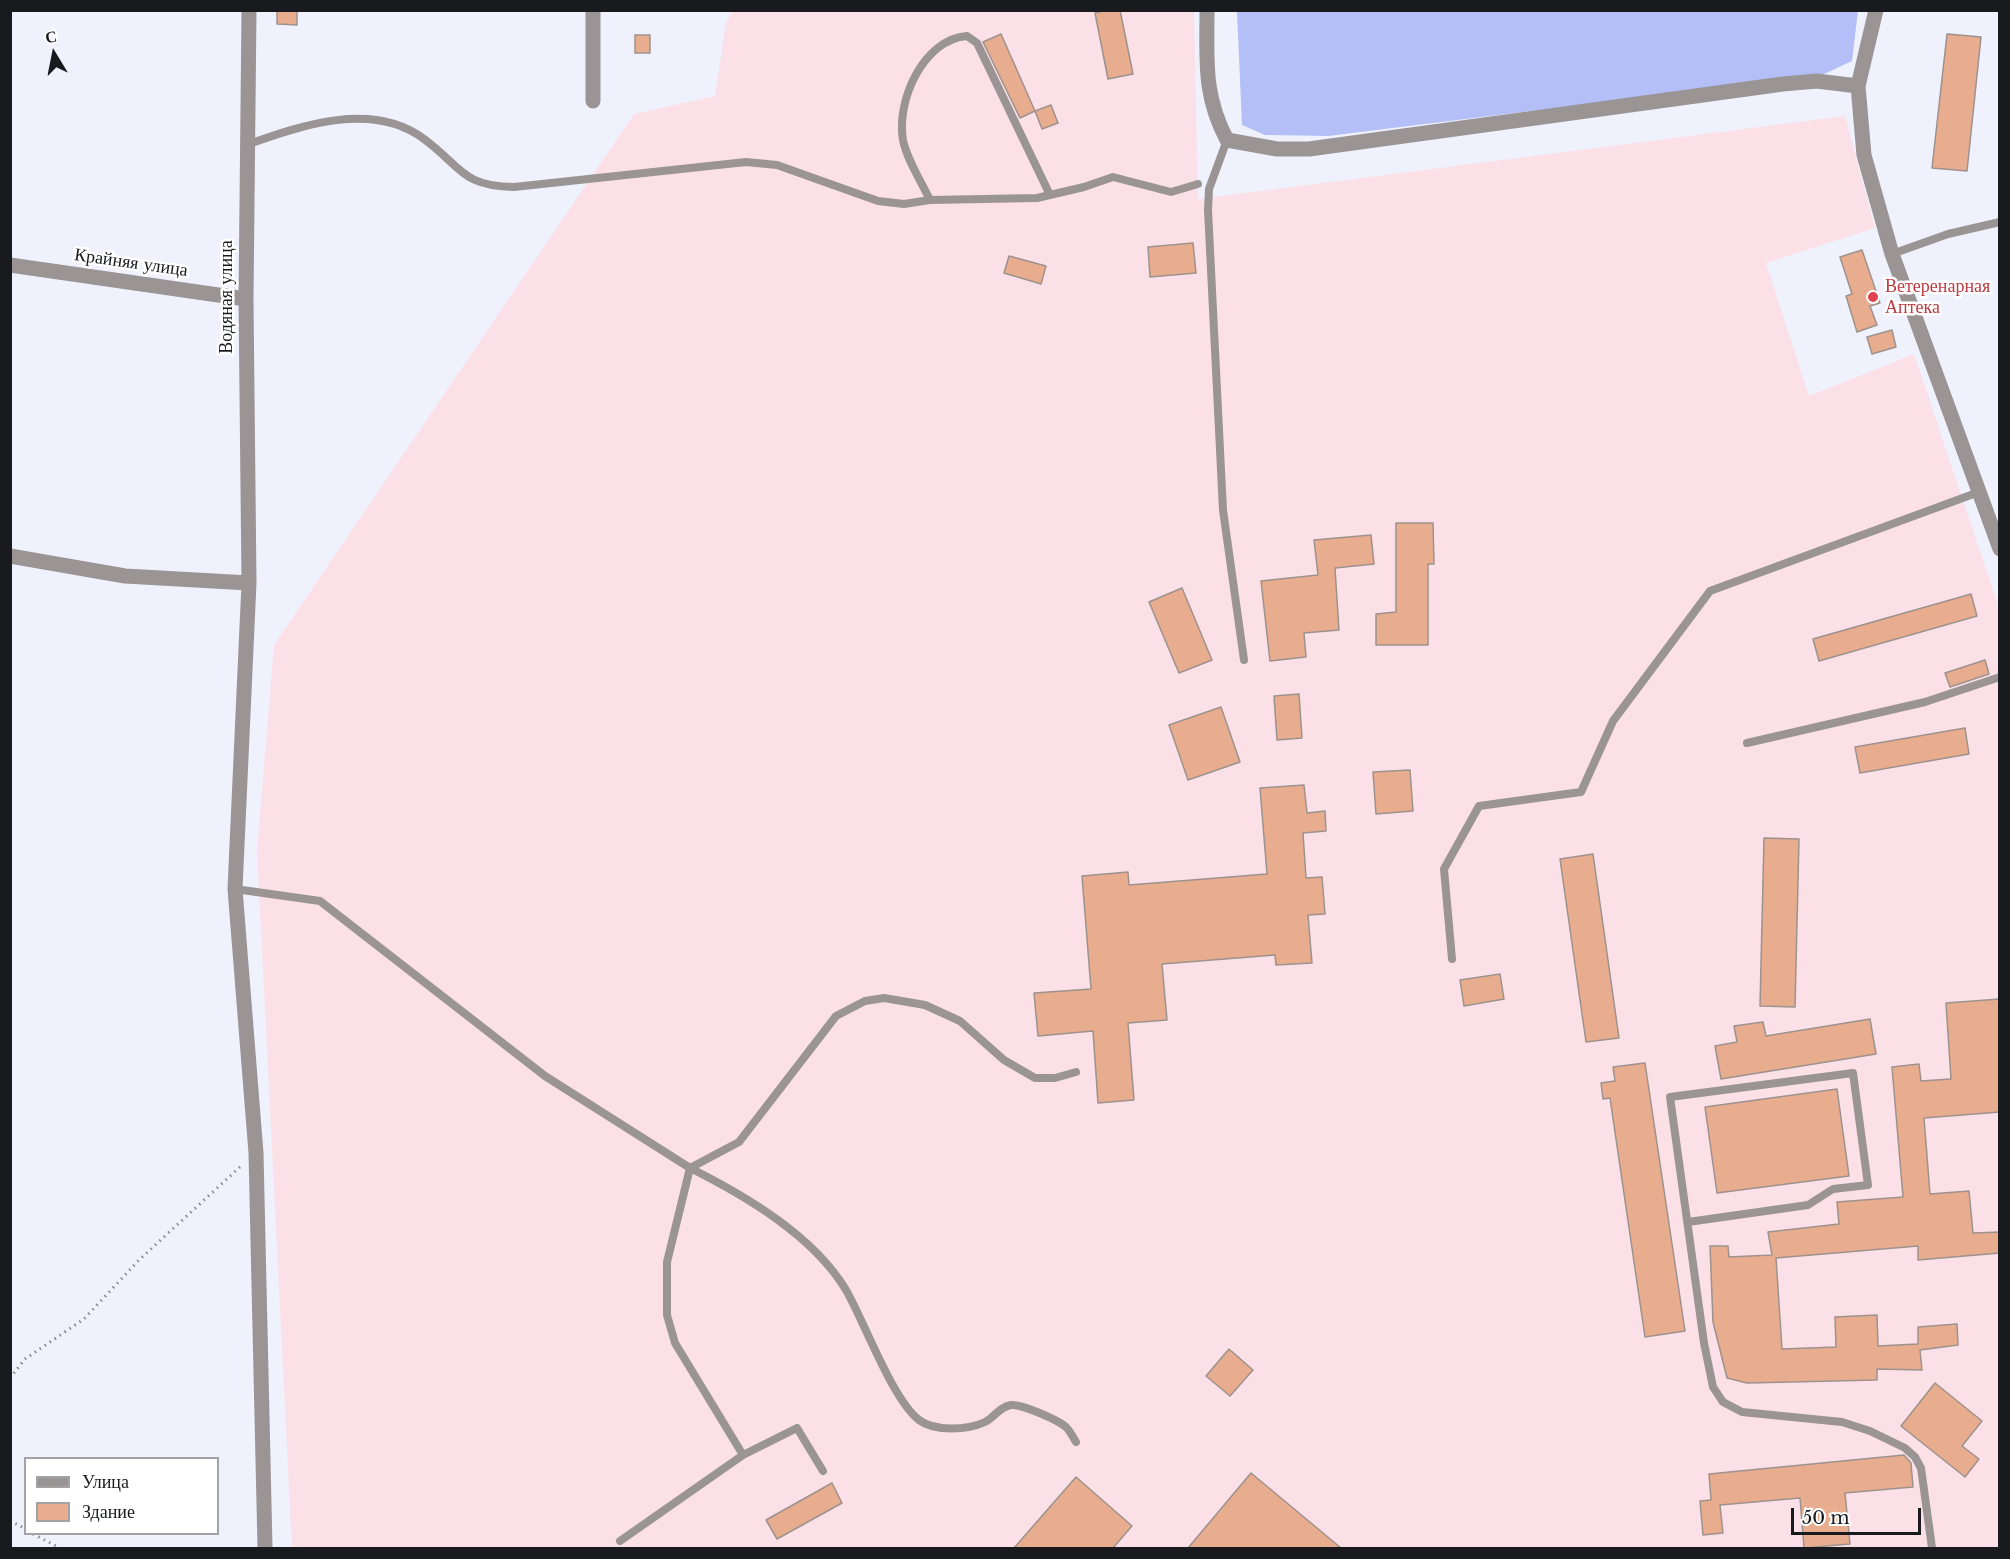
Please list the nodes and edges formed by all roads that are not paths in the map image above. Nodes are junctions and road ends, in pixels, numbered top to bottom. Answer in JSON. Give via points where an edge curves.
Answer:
{"nodes":[{"id":1,"x":249,"y":10,"type":"edge"},
{"id":2,"x":593,"y":10,"type":"edge"},
{"id":3,"x":1208,"y":10,"type":"edge"},
{"id":4,"x":1876,"y":10,"type":"edge"},
{"id":5,"x":1858,"y":86,"type":"junction"},
{"id":6,"x":593,"y":101,"type":"dead end"},
{"id":7,"x":1227,"y":140,"type":"junction"},
{"id":8,"x":246,"y":145,"type":"junction"},
{"id":9,"x":1198,"y":184,"type":"dead end"},
{"id":10,"x":1050,"y":195,"type":"junction"},
{"id":11,"x":930,"y":200,"type":"junction"},
{"id":12,"x":2000,"y":222,"type":"edge"},
{"id":13,"x":1892,"y":254,"type":"junction"},
{"id":14,"x":10,"y":265,"type":"edge"},
{"id":15,"x":246,"y":300,"type":"junction"},
{"id":16,"x":1979,"y":492,"type":"junction"},
{"id":17,"x":2000,"y":549,"type":"edge"},
{"id":18,"x":10,"y":555,"type":"edge"},
{"id":19,"x":249,"y":583,"type":"junction"},
{"id":20,"x":1244,"y":660,"type":"dead end"},
{"id":21,"x":2000,"y":677,"type":"edge"},
{"id":22,"x":1747,"y":743,"type":"dead end"},
{"id":23,"x":235,"y":889,"type":"junction"},
{"id":24,"x":1452,"y":959,"type":"dead end"},
{"id":25,"x":1076,"y":1072,"type":"dead end"},
{"id":26,"x":690,"y":1168,"type":"junction"},
{"id":27,"x":1688,"y":1222,"type":"junction"},
{"id":28,"x":1076,"y":1442,"type":"dead end"},
{"id":29,"x":743,"y":1455,"type":"junction"},
{"id":30,"x":823,"y":1471,"type":"dead end"},
{"id":31,"x":620,"y":1541,"type":"dead end"},
{"id":32,"x":265,"y":1548,"type":"edge"},
{"id":33,"x":1932,"y":1548,"type":"edge"}],
"edges":[{"from":1,"to":8,"type":"street","name":"Водяная улица"},
{"from":2,"to":6,"type":"street"},
{"from":3,"to":7,"type":"street","via":[[1209,95],[1214,117]]},
{"from":4,"to":5,"type":"street"},
{"from":5,"to":7,"type":"street","via":[[1816,81],[1783,84],[1309,149],[1277,149]]},
{"from":5,"to":13,"type":"street","via":[[1864,155]]},
{"from":7,"to":20,"type":"lane","via":[[1209,189],[1208,210],[1223,510]]},
{"from":8,"to":11,"type":"lane","via":[[293,128],[329,121],[386,122],[422,137],[470,180],[489,187],[746,162],[805,173],[878,201],[904,204]]},
{"from":8,"to":15,"type":"street","name":"Водяная улица"},
{"from":9,"to":10,"type":"lane","via":[[1171,192],[1113,177]]},
{"from":10,"to":11,"type":"lane"},
{"from":10,"to":11,"type":"lane","via":[[976,44],[967,36],[953,37],[925,60],[902,117],[904,141]]},
{"from":12,"to":13,"type":"lane","via":[[1948,234]]},
{"from":13,"to":16,"type":"street"},
{"from":14,"to":15,"type":"street","name":"Крайняя улица"},
{"from":15,"to":19,"type":"street","name":"Водяная улица"},
{"from":16,"to":17,"type":"street"},
{"from":16,"to":24,"type":"lane","via":[[1710,591],[1612,721],[1581,792],[1479,806],[1444,869]]},
{"from":18,"to":19,"type":"street","via":[[126,576]]},
{"from":19,"to":23,"type":"street","name":"Водяная улица"},
{"from":21,"to":22,"type":"lane","via":[[1925,702]]},
{"from":23,"to":26,"type":"lane","via":[[320,901],[545,1076]]},
{"from":23,"to":32,"type":"street","name":"Водяная улица","via":[[256,1153]]},
{"from":25,"to":26,"type":"lane","via":[[1035,1078],[1004,1060],[960,1022],[925,1005],[885,998],[866,1001],[836,1016],[739,1142]]},
{"from":26,"to":28,"type":"lane","via":[[732,1189],[807,1244],[845,1288],[889,1376],[920,1420],[947,1428],[970,1426],[987,1421],[996,1411],[1012,1405],[1065,1426]]},
{"from":26,"to":29,"type":"lane","via":[[667,1262],[667,1315],[675,1343]]},
{"from":27,"to":27,"type":"lane","via":[[1670,1097],[1853,1073],[1868,1185],[1833,1189],[1808,1205]]},
{"from":27,"to":33,"type":"lane","via":[[1708,1367],[1713,1388],[1723,1402],[1742,1412],[1842,1422],[1905,1448],[1922,1468]]},
{"from":29,"to":30,"type":"lane","via":[[797,1428]]},
{"from":29,"to":31,"type":"lane"}]}
